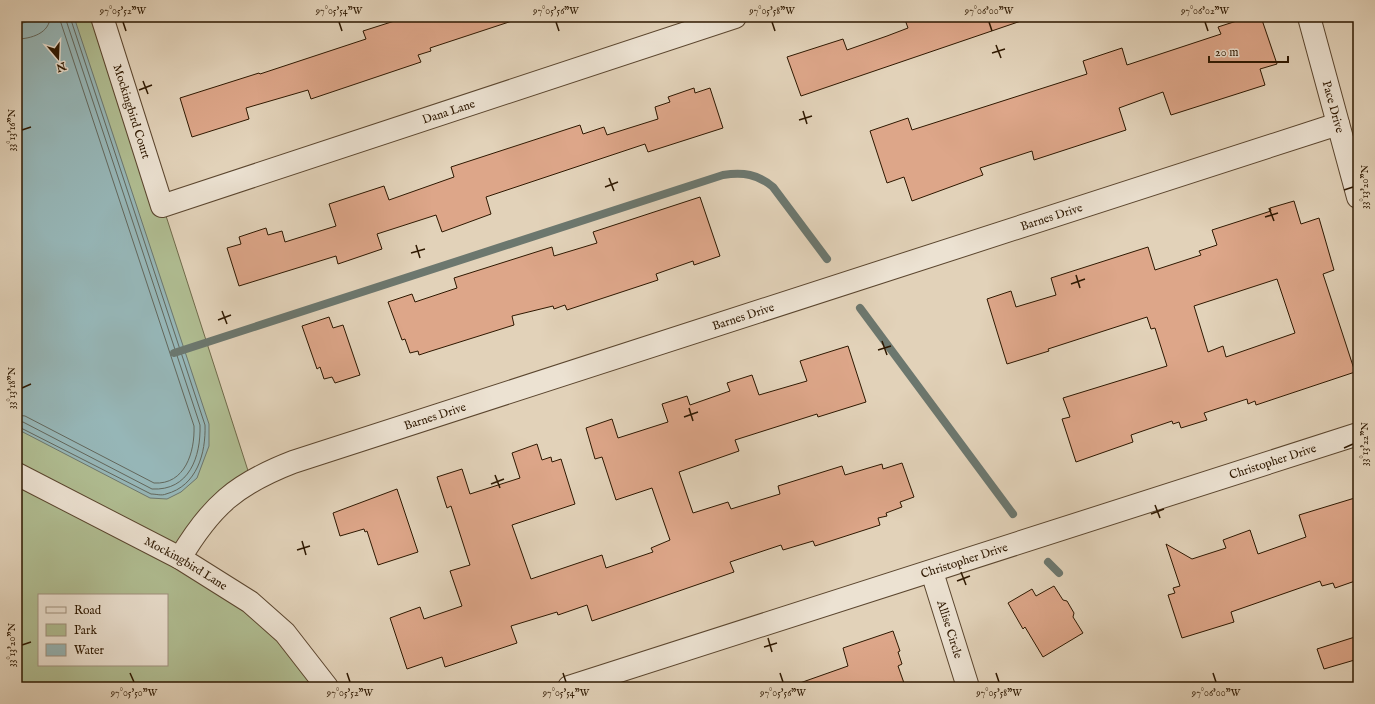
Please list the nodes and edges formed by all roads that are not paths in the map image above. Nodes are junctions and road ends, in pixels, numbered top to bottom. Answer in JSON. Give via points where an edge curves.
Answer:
{"nodes":[{"id":1,"x":102,"y":17,"type":"edge"},
{"id":2,"x":735,"y":17,"type":"edge"},
{"id":3,"x":1309,"y":17,"type":"edge"},
{"id":4,"x":1338,"y":124,"type":"junction"},
{"id":5,"x":1358,"y":197,"type":"edge"},
{"id":6,"x":162,"y":206,"type":"joint"},
{"id":7,"x":1358,"y":434,"type":"edge"},
{"id":8,"x":17,"y":474,"type":"edge"},
{"id":9,"x":180,"y":558,"type":"junction"},
{"id":10,"x":932,"y":572,"type":"junction"},
{"id":11,"x":327,"y":687,"type":"edge"},
{"id":12,"x":570,"y":687,"type":"edge"},
{"id":13,"x":968,"y":687,"type":"edge"}],
"edges":[{"from":1,"to":6,"type":"street","name":"Mockingbird Court"},
{"from":2,"to":6,"type":"street","name":"Dana Lane"},
{"from":3,"to":4,"type":"street","name":"Pace Drive"},
{"from":4,"to":5,"type":"street","name":"Pace Drive"},
{"from":4,"to":9,"type":"street","name":"Barnes Drive","via":[[293,462],[251,480],[233,492],[214,509]]},
{"from":7,"to":10,"type":"street","name":"Christopher Drive"},
{"from":8,"to":9,"type":"street","name":"Mockingbird Lane"},
{"from":9,"to":11,"type":"street","name":"Mockingbird Lane","via":[[265,613],[298,647]]},
{"from":10,"to":12,"type":"street","name":"Christopher Drive"},
{"from":10,"to":13,"type":"street","name":"Allise Circle"}]}
